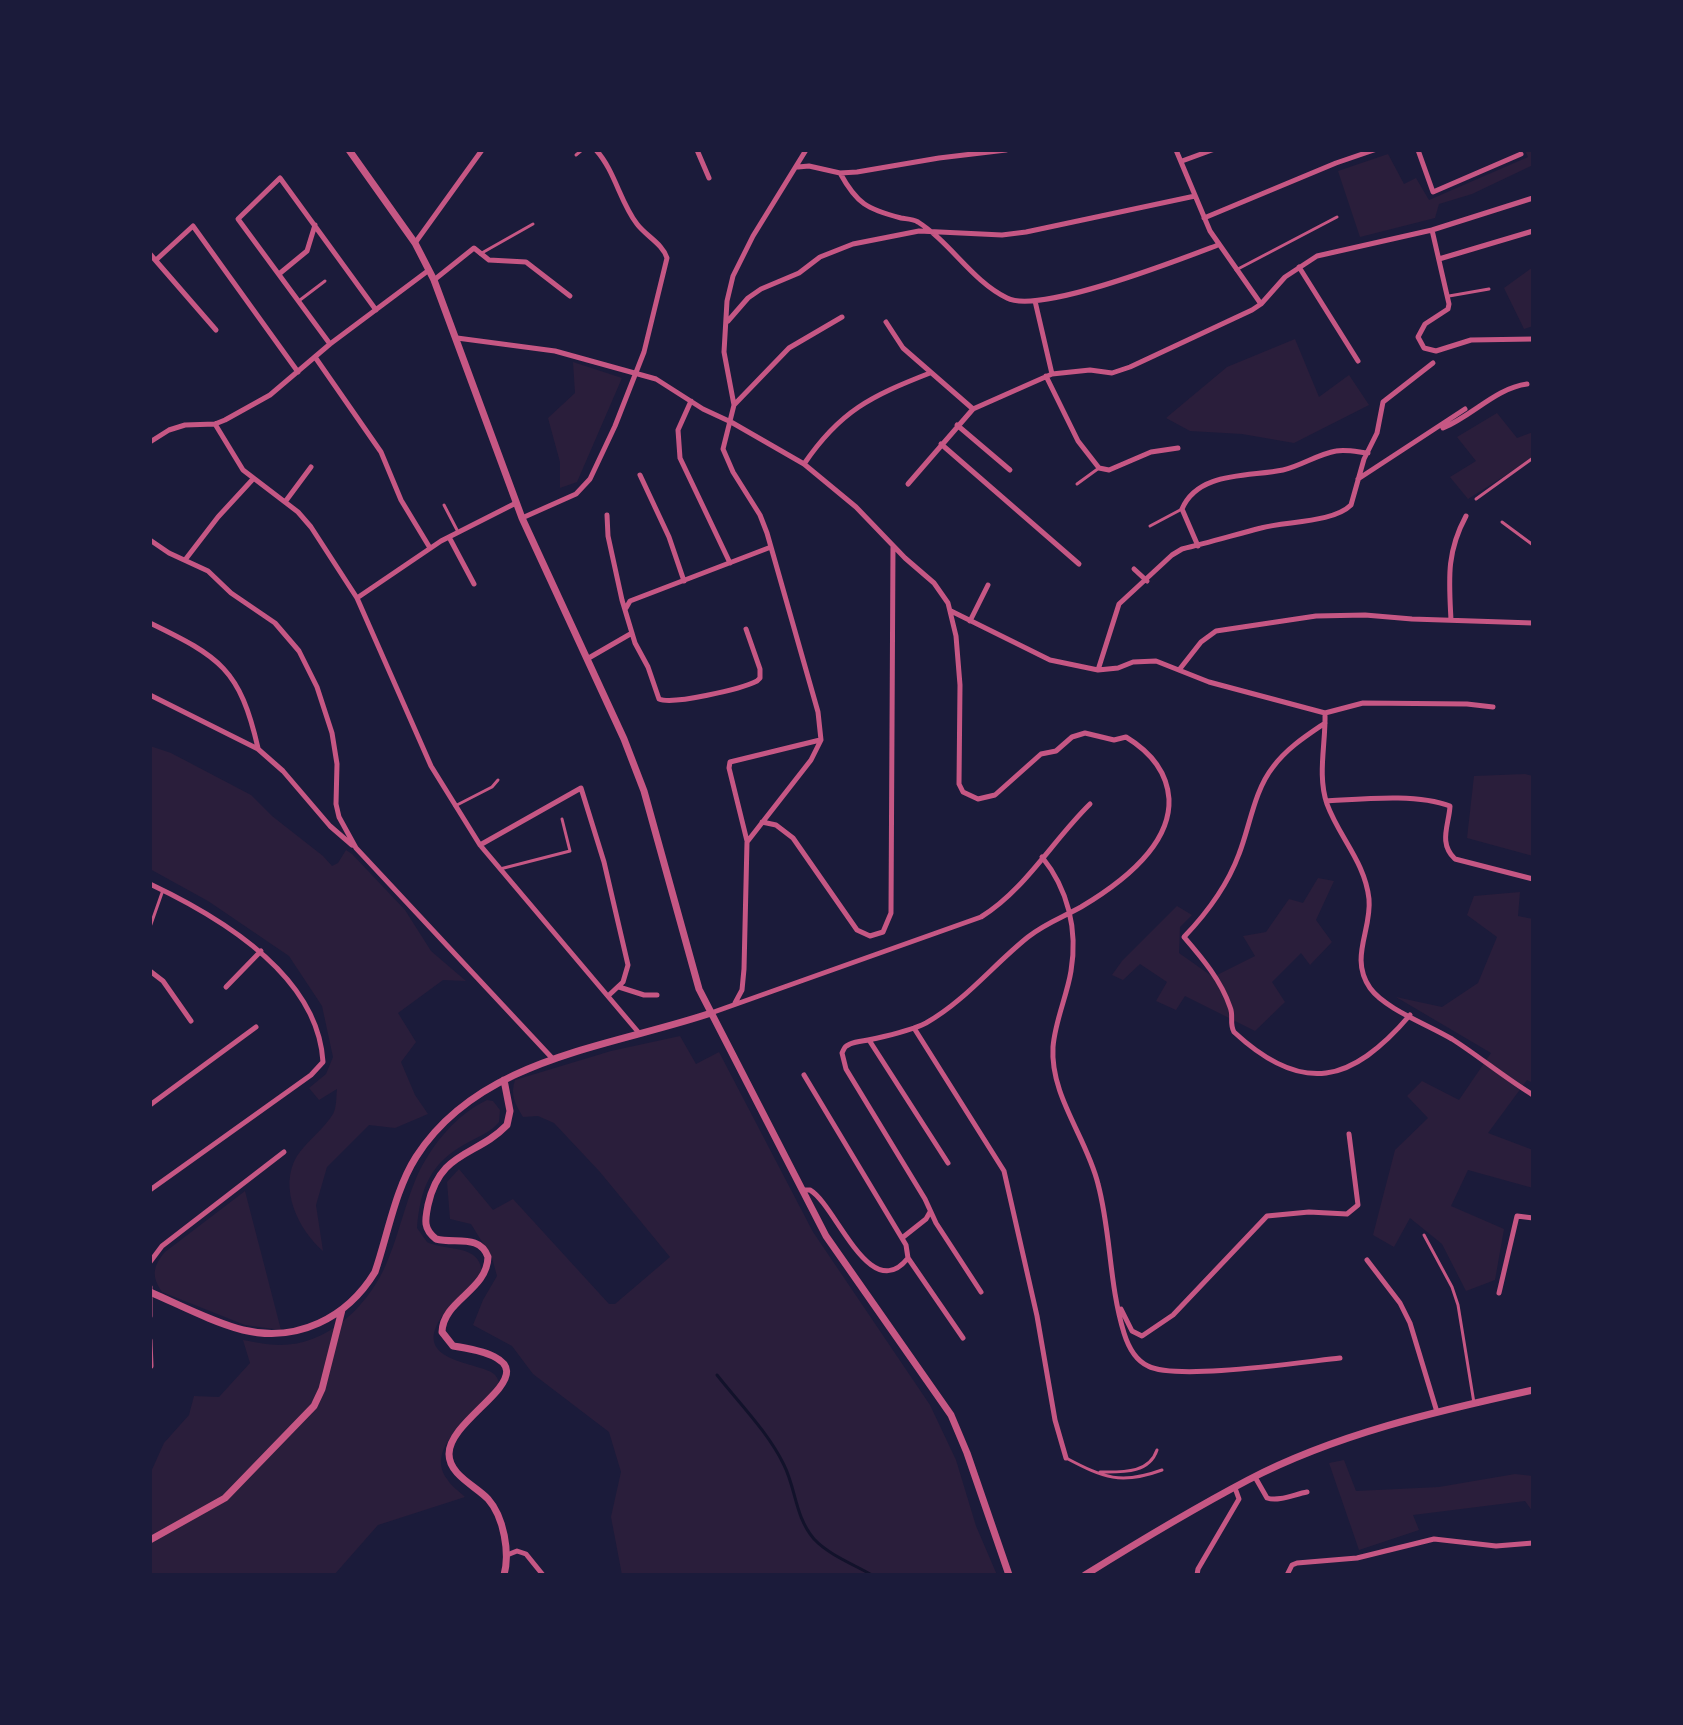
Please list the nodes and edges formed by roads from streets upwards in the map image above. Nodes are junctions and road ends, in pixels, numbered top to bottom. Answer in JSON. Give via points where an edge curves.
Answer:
{"nodes":[{"id":1,"x":349,"y":150,"type":"edge"},
{"id":2,"x":482,"y":150,"type":"edge"},
{"id":3,"x":596,"y":150,"type":"edge"},
{"id":4,"x":697,"y":150,"type":"edge"},
{"id":5,"x":806,"y":150,"type":"edge"},
{"id":6,"x":1006,"y":150,"type":"edge"},
{"id":7,"x":1176,"y":150,"type":"edge"},
{"id":8,"x":1212,"y":150,"type":"edge"},
{"id":9,"x":1374,"y":150,"type":"edge"},
{"id":10,"x":1418,"y":150,"type":"edge"},
{"id":11,"x":1521,"y":154,"type":"dead end"},
{"id":12,"x":1182,"y":161,"type":"junction"},
{"id":13,"x":797,"y":167,"type":"junction"},
{"id":14,"x":840,"y":173,"type":"junction"},
{"id":15,"x":709,"y":178,"type":"dead end"},
{"id":16,"x":1195,"y":196,"type":"junction"},
{"id":17,"x":1533,"y":198,"type":"edge"},
{"id":18,"x":1204,"y":218,"type":"junction"},
{"id":19,"x":315,"y":224,"type":"junction"},
{"id":20,"x":1432,"y":230,"type":"junction"},
{"id":21,"x":1533,"y":231,"type":"edge"},
{"id":22,"x":930,"y":232,"type":"junction"},
{"id":23,"x":415,"y":243,"type":"junction"},
{"id":24,"x":1218,"y":245,"type":"junction"},
{"id":25,"x":150,"y":254,"type":"edge"},
{"id":26,"x":1439,"y":259,"type":"junction"},
{"id":27,"x":156,"y":260,"type":"junction"},
{"id":28,"x":1299,"y":267,"type":"junction"},
{"id":29,"x":430,"y":270,"type":"junction"},
{"id":30,"x":279,"y":274,"type":"junction"},
{"id":31,"x":434,"y":280,"type":"junction"},
{"id":32,"x":570,"y":296,"type":"dead end"},
{"id":33,"x":1035,"y":301,"type":"junction"},
{"id":34,"x":1261,"y":304,"type":"junction"},
{"id":35,"x":376,"y":310,"type":"junction"},
{"id":36,"x":842,"y":317,"type":"dead end"},
{"id":37,"x":728,"y":321,"type":"junction"},
{"id":38,"x":886,"y":322,"type":"dead end"},
{"id":39,"x":216,"y":330,"type":"dead end"},
{"id":40,"x":457,"y":338,"type":"junction"},
{"id":41,"x":1533,"y":339,"type":"edge"},
{"id":42,"x":330,"y":344,"type":"junction"},
{"id":43,"x":315,"y":357,"type":"junction"},
{"id":44,"x":1358,"y":361,"type":"dead end"},
{"id":45,"x":1433,"y":363,"type":"dead end"},
{"id":46,"x":298,"y":372,"type":"junction"},
{"id":47,"x":930,"y":373,"type":"junction"},
{"id":48,"x":633,"y":374,"type":"junction"},
{"id":49,"x":1049,"y":375,"type":"junction"},
{"id":50,"x":1527,"y":384,"type":"dead end"},
{"id":51,"x":691,"y":401,"type":"junction"},
{"id":52,"x":734,"y":405,"type":"junction"},
{"id":53,"x":973,"y":409,"type":"junction"},
{"id":54,"x":1465,"y":409,"type":"dead end"},
{"id":55,"x":731,"y":422,"type":"junction"},
{"id":56,"x":215,"y":424,"type":"junction"},
{"id":57,"x":957,"y":425,"type":"junction"},
{"id":58,"x":1431,"y":433,"type":"junction"},
{"id":59,"x":150,"y":442,"type":"edge"},
{"id":60,"x":941,"y":444,"type":"junction"},
{"id":61,"x":1178,"y":448,"type":"dead end"},
{"id":62,"x":1368,"y":453,"type":"junction"},
{"id":63,"x":804,"y":464,"type":"junction"},
{"id":64,"x":311,"y":467,"type":"dead end"},
{"id":65,"x":1010,"y":470,"type":"dead end"},
{"id":66,"x":640,"y":475,"type":"dead end"},
{"id":67,"x":253,"y":479,"type":"junction"},
{"id":68,"x":1357,"y":480,"type":"junction"},
{"id":69,"x":908,"y":484,"type":"dead end"},
{"id":70,"x":285,"y":502,"type":"junction"},
{"id":71,"x":516,"y":503,"type":"junction"},
{"id":72,"x":607,"y":515,"type":"dead end"},
{"id":73,"x":1466,"y":516,"type":"dead end"},
{"id":74,"x":522,"y":518,"type":"junction"},
{"id":75,"x":449,"y":537,"type":"junction"},
{"id":76,"x":150,"y":540,"type":"edge"},
{"id":77,"x":893,"y":546,"type":"junction"},
{"id":78,"x":1198,"y":546,"type":"junction"},
{"id":79,"x":771,"y":547,"type":"junction"},
{"id":80,"x":430,"y":548,"type":"junction"},
{"id":81,"x":185,"y":560,"type":"junction"},
{"id":82,"x":730,"y":563,"type":"junction"},
{"id":83,"x":1079,"y":564,"type":"dead end"},
{"id":84,"x":1134,"y":569,"type":"dead end"},
{"id":85,"x":684,"y":581,"type":"junction"},
{"id":86,"x":1147,"y":581,"type":"junction"},
{"id":87,"x":474,"y":584,"type":"dead end"},
{"id":88,"x":988,"y":585,"type":"dead end"},
{"id":89,"x":357,"y":598,"type":"junction"},
{"id":90,"x":626,"y":610,"type":"junction"},
{"id":91,"x":951,"y":610,"type":"junction"},
{"id":92,"x":1451,"y":620,"type":"junction"},
{"id":93,"x":970,"y":621,"type":"junction"},
{"id":94,"x":150,"y":623,"type":"edge"},
{"id":95,"x":1533,"y":623,"type":"edge"},
{"id":96,"x":746,"y":629,"type":"dead end"},
{"id":97,"x":632,"y":633,"type":"junction"},
{"id":98,"x":587,"y":659,"type":"junction"},
{"id":99,"x":1098,"y":670,"type":"junction"},
{"id":100,"x":1179,"y":670,"type":"junction"},
{"id":101,"x":150,"y":695,"type":"edge"},
{"id":102,"x":1493,"y":707,"type":"dead end"},
{"id":103,"x":1325,"y":713,"type":"junction"},
{"id":104,"x":1325,"y":723,"type":"junction"},
{"id":105,"x":821,"y":740,"type":"junction"},
{"id":106,"x":258,"y":749,"type":"junction"},
{"id":107,"x":1326,"y":801,"type":"junction"},
{"id":108,"x":1090,"y":804,"type":"dead end"},
{"id":109,"x":761,"y":822,"type":"junction"},
{"id":110,"x":747,"y":842,"type":"junction"},
{"id":111,"x":480,"y":845,"type":"junction"},
{"id":112,"x":356,"y":848,"type":"junction"},
{"id":113,"x":1042,"y":857,"type":"junction"},
{"id":114,"x":1533,"y":879,"type":"edge"},
{"id":115,"x":150,"y":886,"type":"edge"},
{"id":116,"x":1071,"y":912,"type":"junction"},
{"id":117,"x":261,"y":951,"type":"junction"},
{"id":118,"x":150,"y":971,"type":"edge"},
{"id":119,"x":226,"y":987,"type":"dead end"},
{"id":120,"x":618,"y":987,"type":"junction"},
{"id":121,"x":657,"y":995,"type":"dead end"},
{"id":122,"x":608,"y":996,"type":"junction"},
{"id":123,"x":735,"y":1003,"type":"junction"},
{"id":124,"x":711,"y":1013,"type":"junction"},
{"id":125,"x":1410,"y":1015,"type":"junction"},
{"id":126,"x":191,"y":1021,"type":"dead end"},
{"id":127,"x":256,"y":1027,"type":"dead end"},
{"id":128,"x":914,"y":1028,"type":"junction"},
{"id":129,"x":640,"y":1034,"type":"junction"},
{"id":130,"x":869,"y":1040,"type":"junction"},
{"id":131,"x":553,"y":1060,"type":"junction"},
{"id":132,"x":804,"y":1075,"type":"dead end"},
{"id":133,"x":504,"y":1080,"type":"junction"},
{"id":134,"x":1533,"y":1095,"type":"edge"},
{"id":135,"x":150,"y":1105,"type":"edge"},
{"id":136,"x":1349,"y":1134,"type":"dead end"},
{"id":137,"x":284,"y":1152,"type":"dead end"},
{"id":138,"x":948,"y":1163,"type":"dead end"},
{"id":139,"x":150,"y":1190,"type":"edge"},
{"id":140,"x":804,"y":1190,"type":"junction"},
{"id":141,"x":930,"y":1212,"type":"junction"},
{"id":142,"x":1533,"y":1218,"type":"edge"},
{"id":143,"x":902,"y":1238,"type":"junction"},
{"id":144,"x":908,"y":1258,"type":"junction"},
{"id":145,"x":1367,"y":1260,"type":"dead end"},
{"id":146,"x":150,"y":1262,"type":"edge"},
{"id":147,"x":150,"y":1291,"type":"edge"},
{"id":148,"x":981,"y":1292,"type":"dead end"},
{"id":149,"x":1499,"y":1293,"type":"dead end"},
{"id":150,"x":1119,"y":1305,"type":"junction"},
{"id":151,"x":342,"y":1310,"type":"junction"},
{"id":152,"x":150,"y":1316,"type":"edge"},
{"id":153,"x":963,"y":1338,"type":"dead end"},
{"id":154,"x":150,"y":1340,"type":"edge"},
{"id":155,"x":1340,"y":1358,"type":"dead end"},
{"id":156,"x":151,"y":1366,"type":"edge"},
{"id":157,"x":1533,"y":1390,"type":"edge"},
{"id":158,"x":1437,"y":1412,"type":"junction"},
{"id":159,"x":1066,"y":1458,"type":"road end"},
{"id":160,"x":1255,"y":1477,"type":"junction"},
{"id":161,"x":1235,"y":1488,"type":"junction"},
{"id":162,"x":1307,"y":1492,"type":"dead end"},
{"id":163,"x":150,"y":1540,"type":"edge"},
{"id":164,"x":1533,"y":1543,"type":"edge"},
{"id":165,"x":507,"y":1555,"type":"junction"},
{"id":166,"x":504,"y":1575,"type":"edge"},
{"id":167,"x":543,"y":1575,"type":"edge"},
{"id":168,"x":1009,"y":1575,"type":"edge"},
{"id":169,"x":1085,"y":1575,"type":"edge"},
{"id":170,"x":1197,"y":1575,"type":"edge"},
{"id":171,"x":1287,"y":1575,"type":"edge"}],
"edges":[{"from":1,"to":23,"type":"street"},
{"from":2,"to":23,"type":"street"},
{"from":3,"to":48,"type":"street","via":[[637,224],[667,258]]},
{"from":4,"to":15,"type":"street"},
{"from":5,"to":13,"type":"street"},
{"from":6,"to":14,"type":"street"},
{"from":7,"to":12,"type":"street"},
{"from":8,"to":12,"type":"street"},
{"from":9,"to":18,"type":"street"},
{"from":10,"to":11,"type":"street","via":[[1433,192]]},
{"from":12,"to":16,"type":"street"},
{"from":13,"to":14,"type":"street"},
{"from":13,"to":37,"type":"street","via":[[736,269],[727,301]]},
{"from":14,"to":22,"type":"street","via":[[861,204],[915,220]]},
{"from":16,"to":18,"type":"street"},
{"from":16,"to":22,"type":"street","via":[[1026,232]]},
{"from":17,"to":20,"type":"street"},
{"from":18,"to":24,"type":"street"},
{"from":19,"to":30,"type":"street","via":[[307,251]]},
{"from":19,"to":30,"type":"street","via":[[280,178],[238,219]]},
{"from":19,"to":35,"type":"street"},
{"from":20,"to":26,"type":"street"},
{"from":20,"to":28,"type":"street","via":[[1329,251]]},
{"from":21,"to":26,"type":"street"},
{"from":22,"to":33,"type":"street","via":[[1003,297]]},
{"from":22,"to":37,"type":"street","via":[[868,239],[833,251],[761,289]]},
{"from":23,"to":29,"type":"street"},
{"from":24,"to":33,"type":"street","via":[[1129,277]]},
{"from":24,"to":34,"type":"street"},
{"from":25,"to":27,"type":"street"},
{"from":26,"to":41,"type":"street","via":[[1448,309],[1420,330],[1424,348],[1436,351],[1471,340]]},
{"from":27,"to":39,"type":"street"},
{"from":27,"to":46,"type":"street","via":[[193,226]]},
{"from":28,"to":34,"type":"street"},
{"from":28,"to":44,"type":"street"},
{"from":29,"to":31,"type":"street"},
{"from":29,"to":35,"type":"street"},
{"from":30,"to":42,"type":"street"},
{"from":31,"to":32,"type":"street","via":[[474,248],[489,260],[526,262]]},
{"from":31,"to":40,"type":"street"},
{"from":33,"to":49,"type":"street"},
{"from":34,"to":49,"type":"street","via":[[1130,367],[1112,373]]},
{"from":35,"to":42,"type":"street"},
{"from":36,"to":52,"type":"street","via":[[789,348]]},
{"from":37,"to":52,"type":"street","via":[[725,366]]},
{"from":38,"to":47,"type":"street","via":[[903,348]]},
{"from":40,"to":48,"type":"street","via":[[555,351]]},
{"from":40,"to":71,"type":"street"},
{"from":42,"to":43,"type":"street"},
{"from":43,"to":46,"type":"street"},
{"from":43,"to":80,"type":"street","via":[[381,452],[401,500]]},
{"from":45,"to":62,"type":"street","via":[[1383,402]]},
{"from":46,"to":56,"type":"street","via":[[270,395]]},
{"from":47,"to":53,"type":"street"},
{"from":47,"to":63,"type":"street","via":[[849,412]]},
{"from":48,"to":51,"type":"street","via":[[656,379]]},
{"from":48,"to":74,"type":"street","via":[[584,488]]},
{"from":49,"to":53,"type":"street"},
{"from":49,"to":61,"type":"street","via":[[1078,441],[1099,468],[1109,470],[1151,452]]},
{"from":50,"to":58,"type":"street","via":[[1513,386]]},
{"from":51,"to":55,"type":"street"},
{"from":51,"to":82,"type":"street","via":[[678,430],[680,458]]},
{"from":52,"to":55,"type":"street"},
{"from":53,"to":57,"type":"street"},
{"from":54,"to":58,"type":"street"},
{"from":55,"to":63,"type":"street"},
{"from":55,"to":79,"type":"street","via":[[724,440],[726,459],[760,515]]},
{"from":56,"to":59,"type":"street","via":[[185,425]]},
{"from":56,"to":67,"type":"street"},
{"from":57,"to":60,"type":"street"},
{"from":57,"to":65,"type":"street"},
{"from":58,"to":68,"type":"street"},
{"from":60,"to":69,"type":"street"},
{"from":60,"to":83,"type":"street"},
{"from":62,"to":68,"type":"street"},
{"from":62,"to":78,"type":"street","via":[[1337,450],[1284,470],[1215,481],[1191,494],[1182,509]]},
{"from":63,"to":77,"type":"street"},
{"from":64,"to":70,"type":"street"},
{"from":66,"to":85,"type":"street"},
{"from":67,"to":70,"type":"street"},
{"from":67,"to":81,"type":"street"},
{"from":68,"to":78,"type":"street","via":[[1351,505],[1339,513]]},
{"from":70,"to":89,"type":"street","via":[[311,527]]},
{"from":71,"to":74,"type":"street"},
{"from":71,"to":75,"type":"street"},
{"from":72,"to":90,"type":"street"},
{"from":73,"to":92,"type":"street","via":[[1449,561]]},
{"from":74,"to":98,"type":"street"},
{"from":75,"to":80,"type":"street"},
{"from":75,"to":87,"type":"street"},
{"from":76,"to":81,"type":"street"},
{"from":77,"to":91,"type":"street","via":[[934,583]]},
{"from":77,"to":109,"type":"street","via":[[891,913],[883,932],[870,936],[857,930],[793,838],[776,825]]},
{"from":78,"to":86,"type":"street","via":[[1172,555]]},
{"from":79,"to":82,"type":"street"},
{"from":79,"to":105,"type":"street","via":[[815,700]]},
{"from":80,"to":89,"type":"street"},
{"from":81,"to":112,"type":"street","via":[[264,613],[303,659],[332,733],[339,817]]},
{"from":82,"to":85,"type":"street"},
{"from":84,"to":86,"type":"street"},
{"from":85,"to":90,"type":"street","via":[[630,601]]},
{"from":86,"to":99,"type":"street","via":[[1119,604]]},
{"from":88,"to":93,"type":"street"},
{"from":89,"to":111,"type":"street","via":[[421,746]]},
{"from":90,"to":97,"type":"street"},
{"from":91,"to":93,"type":"street"},
{"from":91,"to":116,"type":"street","via":[[960,685],[957,776],[963,792],[978,799],[995,795],[1041,754],[1085,733],[1114,740],[1126,737],[1149,754],[1165,779],[1169,806],[1155,844],[1119,880]]},
{"from":92,"to":95,"type":"street"},
{"from":92,"to":100,"type":"street","via":[[1336,615],[1216,631]]},
{"from":93,"to":99,"type":"street","via":[[1050,660]]},
{"from":94,"to":106,"type":"street","via":[[210,654],[225,670],[245,701]]},
{"from":96,"to":97,"type":"street","via":[[760,678],[670,702],[659,699]]},
{"from":97,"to":98,"type":"street"},
{"from":98,"to":124,"type":"street","via":[[644,791],[689,957]]},
{"from":99,"to":100,"type":"street","via":[[1156,661]]},
{"from":100,"to":103,"type":"street"},
{"from":101,"to":106,"type":"street"},
{"from":102,"to":103,"type":"street","via":[[1363,703]]},
{"from":103,"to":104,"type":"street"},
{"from":104,"to":107,"type":"street"},
{"from":104,"to":125,"type":"street","via":[[1292,747],[1265,779],[1239,856],[1184,937],[1213,973],[1231,1007],[1234,1032],[1269,1059],[1299,1072],[1328,1075],[1354,1065]]},
{"from":105,"to":109,"type":"street"},
{"from":105,"to":110,"type":"street","via":[[730,762]]},
{"from":106,"to":112,"type":"street"},
{"from":107,"to":114,"type":"street","via":[[1441,802],[1450,806],[1445,830],[1447,849],[1455,859]]},
{"from":107,"to":125,"type":"street","via":[[1359,863],[1369,898],[1360,954],[1365,979],[1387,1004]]},
{"from":108,"to":113,"type":"street"},
{"from":109,"to":110,"type":"street"},
{"from":110,"to":123,"type":"street","via":[[744,969]]},
{"from":111,"to":120,"type":"street","via":[[581,788],[628,965]]},
{"from":111,"to":122,"type":"street"},
{"from":112,"to":131,"type":"street"},
{"from":113,"to":116,"type":"street"},
{"from":113,"to":123,"type":"street","via":[[996,908],[981,917]]},
{"from":115,"to":117,"type":"street","via":[[189,904]]},
{"from":116,"to":128,"type":"street","via":[[1031,934],[955,1004]]},
{"from":116,"to":150,"type":"street","via":[[1072,970],[1055,1035],[1054,1066],[1099,1186]]},
{"from":117,"to":119,"type":"street"},
{"from":117,"to":139,"type":"street","via":[[315,1022],[323,1062]]},
{"from":118,"to":126,"type":"street"},
{"from":120,"to":121,"type":"street"},
{"from":120,"to":122,"type":"street"},
{"from":122,"to":129,"type":"street"},
{"from":123,"to":124,"type":"street"},
{"from":124,"to":129,"type":"street"},
{"from":124,"to":140,"type":"street"},
{"from":125,"to":134,"type":"street"},
{"from":127,"to":135,"type":"street"},
{"from":128,"to":130,"type":"street"},
{"from":128,"to":159,"type":"street","via":[[1004,1171]]},
{"from":129,"to":131,"type":"street"},
{"from":130,"to":138,"type":"street"},
{"from":130,"to":141,"type":"street","via":[[845,1047],[842,1060]]},
{"from":131,"to":133,"type":"street"},
{"from":132,"to":143,"type":"street"},
{"from":133,"to":151,"type":"street","via":[[483,1091],[428,1140],[415,1159],[375,1272]]},
{"from":133,"to":165,"type":"street","via":[[507,1125],[444,1170],[425,1219],[436,1239],[473,1241],[488,1257],[484,1276],[444,1315],[442,1332],[453,1346],[494,1356],[505,1375],[501,1388],[460,1429],[449,1459],[496,1511]]},
{"from":136,"to":150,"type":"street","via":[[1358,1205],[1350,1213],[1267,1216],[1173,1315],[1142,1336],[1132,1331]]},
{"from":137,"to":146,"type":"street","via":[[162,1246]]},
{"from":140,"to":144,"type":"street","via":[[821,1198],[872,1267],[894,1269]]},
{"from":140,"to":168,"type":"street","via":[[826,1236],[951,1415]]},
{"from":141,"to":143,"type":"street"},
{"from":141,"to":148,"type":"street"},
{"from":142,"to":149,"type":"street","via":[[1517,1216]]},
{"from":143,"to":144,"type":"street"},
{"from":144,"to":153,"type":"street"},
{"from":145,"to":158,"type":"street","via":[[1410,1323]]},
{"from":147,"to":151,"type":"street","via":[[240,1329],[274,1334],[301,1330]]},
{"from":147,"to":152,"type":"street"},
{"from":150,"to":155,"type":"street","via":[[1123,1332],[1134,1354],[1159,1370],[1210,1371]]},
{"from":151,"to":163,"type":"street","via":[[314,1406],[225,1498]]},
{"from":154,"to":156,"type":"street"},
{"from":157,"to":158,"type":"street"},
{"from":158,"to":160,"type":"street","via":[[1365,1433]]},
{"from":160,"to":161,"type":"street"},
{"from":160,"to":162,"type":"street","via":[[1274,1501]]},
{"from":161,"to":169,"type":"street"},
{"from":161,"to":170,"type":"street","via":[[1239,1499]]},
{"from":164,"to":171,"type":"street","via":[[1496,1546],[1425,1540],[1357,1558],[1297,1563]]},
{"from":165,"to":166,"type":"street"},
{"from":165,"to":167,"type":"street","via":[[526,1554]]}]}
